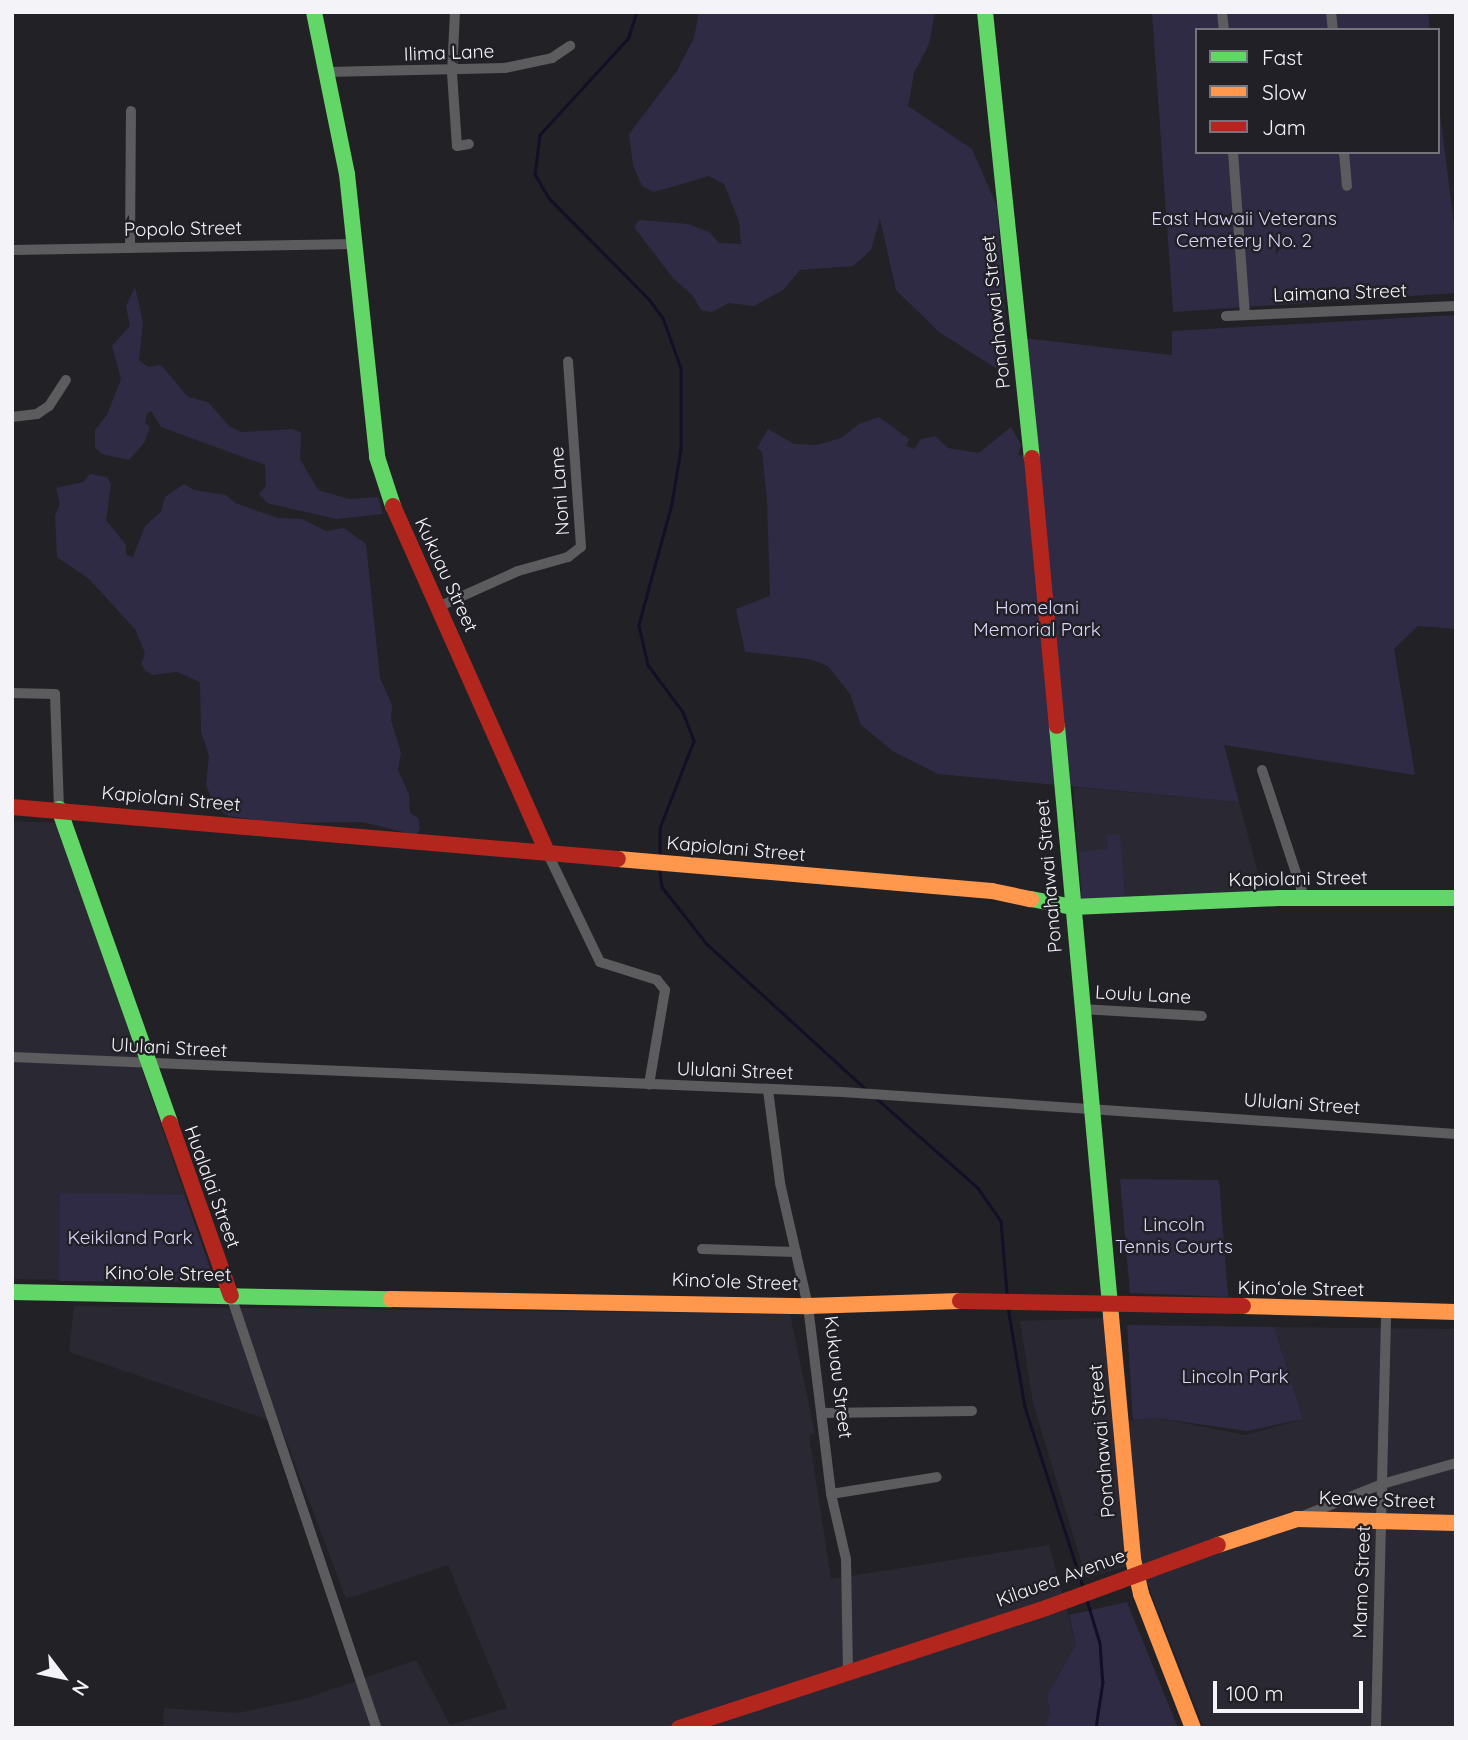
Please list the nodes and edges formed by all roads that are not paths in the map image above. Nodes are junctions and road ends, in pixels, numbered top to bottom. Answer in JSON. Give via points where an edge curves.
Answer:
{"nodes":[{"id":1,"x":314,"y":12,"type":"edge"},
{"id":2,"x":455,"y":12,"type":"edge"},
{"id":3,"x":985,"y":12,"type":"edge"},
{"id":4,"x":570,"y":47,"type":"dead end"},
{"id":5,"x":326,"y":72,"type":"junction"},
{"id":6,"x":452,"y":73,"type":"junction"},
{"id":7,"x":131,"y":111,"type":"dead end"},
{"id":8,"x":469,"y":144,"type":"dead end"},
{"id":9,"x":1233,"y":154,"type":"edge"},
{"id":10,"x":1344,"y":154,"type":"edge"},
{"id":11,"x":1348,"y":186,"type":"dead end"},
{"id":12,"x":354,"y":244,"type":"junction"},
{"id":13,"x":130,"y":248,"type":"junction"},
{"id":14,"x":12,"y":250,"type":"edge"},
{"id":15,"x":1456,"y":306,"type":"edge"},
{"id":16,"x":1245,"y":314,"type":"junction"},
{"id":17,"x":1226,"y":316,"type":"dead end"},
{"id":18,"x":568,"y":361,"type":"dead end"},
{"id":19,"x":66,"y":380,"type":"dead end"},
{"id":20,"x":12,"y":417,"type":"edge"},
{"id":21,"x":438,"y":607,"type":"junction"},
{"id":22,"x":12,"y":693,"type":"edge"},
{"id":23,"x":1262,"y":770,"type":"dead end"},
{"id":24,"x":12,"y":807,"type":"edge"},
{"id":25,"x":59,"y":809,"type":"junction"},
{"id":26,"x":547,"y":852,"type":"junction"},
{"id":27,"x":1456,"y":898,"type":"edge"},
{"id":28,"x":1305,"y":900,"type":"junction"},
{"id":29,"x":1073,"y":907,"type":"junction"},
{"id":30,"x":1081,"y":1009,"type":"junction"},
{"id":31,"x":1202,"y":1016,"type":"dead end"},
{"id":32,"x":12,"y":1057,"type":"edge"},
{"id":33,"x":145,"y":1064,"type":"junction"},
{"id":34,"x":649,"y":1085,"type":"junction"},
{"id":35,"x":768,"y":1090,"type":"junction"},
{"id":36,"x":1091,"y":1107,"type":"junction"},
{"id":37,"x":1456,"y":1134,"type":"edge"},
{"id":38,"x":702,"y":1249,"type":"dead end"},
{"id":39,"x":796,"y":1252,"type":"junction"},
{"id":40,"x":12,"y":1292,"type":"edge"},
{"id":41,"x":231,"y":1296,"type":"junction"},
{"id":42,"x":1108,"y":1301,"type":"junction"},
{"id":43,"x":808,"y":1306,"type":"junction"},
{"id":44,"x":1385,"y":1311,"type":"junction"},
{"id":45,"x":1456,"y":1312,"type":"edge"},
{"id":46,"x":972,"y":1412,"type":"dead end"},
{"id":47,"x":822,"y":1413,"type":"junction"},
{"id":48,"x":1456,"y":1464,"type":"edge"},
{"id":49,"x":937,"y":1477,"type":"dead end"},
{"id":50,"x":1382,"y":1484,"type":"junction"},
{"id":51,"x":831,"y":1494,"type":"junction"},
{"id":52,"x":1297,"y":1519,"type":"junction"},
{"id":53,"x":1381,"y":1523,"type":"junction"},
{"id":54,"x":1456,"y":1523,"type":"edge"},
{"id":55,"x":1136,"y":1574,"type":"junction"},
{"id":56,"x":848,"y":1672,"type":"junction"},
{"id":57,"x":376,"y":1728,"type":"edge"},
{"id":58,"x":679,"y":1728,"type":"edge"},
{"id":59,"x":1193,"y":1728,"type":"edge"},
{"id":60,"x":1376,"y":1728,"type":"edge"}],
"edges":[{"from":1,"to":5,"type":"street","name":"Kukuau Street"},
{"from":2,"to":6,"type":"street"},
{"from":3,"to":29,"type":"street","name":"Ponahawai Street"},
{"from":4,"to":6,"type":"street","name":"Ilima Lane","via":[[538,62]]},
{"from":5,"to":6,"type":"street","name":"Ilima Lane"},
{"from":5,"to":12,"type":"street","name":"Kukuau Street","via":[[347,173]]},
{"from":6,"to":8,"type":"street","via":[[457,146]]},
{"from":7,"to":13,"type":"street"},
{"from":9,"to":16,"type":"street"},
{"from":10,"to":11,"type":"street"},
{"from":12,"to":13,"type":"street","name":"Popolo Street"},
{"from":12,"to":21,"type":"street","name":"Kukuau Street","via":[[377,457],[394,513]]},
{"from":13,"to":14,"type":"street","name":"Popolo Street"},
{"from":15,"to":16,"type":"street","name":"Laimana Street"},
{"from":16,"to":17,"type":"street","name":"Laimana Street"},
{"from":18,"to":21,"type":"street","name":"Noni Lane","via":[[581,547],[568,557],[518,571]]},
{"from":19,"to":20,"type":"street","via":[[49,406],[37,414]]},
{"from":21,"to":26,"type":"street","name":"Kukuau Street"},
{"from":22,"to":25,"type":"street","name":"Hualalai Street","via":[[55,694]]},
{"from":23,"to":28,"type":"street"},
{"from":24,"to":25,"type":"street","name":"Kapiolani Street"},
{"from":25,"to":26,"type":"street","name":"Kapiolani Street"},
{"from":25,"to":33,"type":"street","name":"Hualalai Street"},
{"from":26,"to":29,"type":"street","name":"Kapiolani Street","via":[[992,891]]},
{"from":26,"to":34,"type":"street","name":"Kukuau Street","via":[[600,961],[657,980],[665,989]]},
{"from":27,"to":28,"type":"street","name":"Kapiolani Street"},
{"from":28,"to":29,"type":"street","name":"Kapiolani Street"},
{"from":29,"to":30,"type":"street","name":"Ponahawai Street"},
{"from":30,"to":31,"type":"street","name":"Loulu Lane"},
{"from":30,"to":36,"type":"street","name":"Ponahawai Street"},
{"from":32,"to":33,"type":"street","name":"Ululani Street"},
{"from":33,"to":34,"type":"street","name":"Ululani Street"},
{"from":33,"to":41,"type":"street","name":"Hualalai Street"},
{"from":34,"to":35,"type":"street","name":"Ululani Street"},
{"from":35,"to":36,"type":"street","name":"Ululani Street"},
{"from":35,"to":39,"type":"street","name":"Kukuau Street","via":[[780,1183]]},
{"from":36,"to":37,"type":"street","name":"Ululani Street"},
{"from":36,"to":42,"type":"street","name":"Ponahawai Street"},
{"from":38,"to":39,"type":"street"},
{"from":39,"to":43,"type":"street","name":"Kukuau Street"},
{"from":40,"to":41,"type":"street","name":"Kinoʻole Street"},
{"from":41,"to":43,"type":"street","name":"Kinoʻole Street"},
{"from":41,"to":57,"type":"street","name":"Hualalai Street"},
{"from":42,"to":43,"type":"street","name":"Kinoʻole Street"},
{"from":42,"to":44,"type":"street","name":"Kinoʻole Street"},
{"from":42,"to":55,"type":"street","name":"Ponahawai Street"},
{"from":43,"to":47,"type":"street","name":"Kukuau Street"},
{"from":44,"to":45,"type":"street","name":"Kinoʻole Street"},
{"from":44,"to":50,"type":"street","name":"Mamo Street"},
{"from":46,"to":47,"type":"street"},
{"from":47,"to":51,"type":"street","name":"Kukuau Street"},
{"from":48,"to":50,"type":"street","name":"Kilauea Avenue"},
{"from":49,"to":51,"type":"street"},
{"from":50,"to":52,"type":"street","name":"Kilauea Avenue"},
{"from":50,"to":53,"type":"street","name":"Mamo Street"},
{"from":51,"to":56,"type":"street","name":"Kukuau Street","via":[[846,1559]]},
{"from":52,"to":53,"type":"street","name":"Keawe Street"},
{"from":52,"to":55,"type":"street","name":"Kilauea Avenue"},
{"from":53,"to":54,"type":"street","name":"Keawe Street"},
{"from":53,"to":60,"type":"street","name":"Mamo Street"},
{"from":55,"to":56,"type":"street","name":"Kilauea Avenue"},
{"from":55,"to":59,"type":"street","name":"Ponahawai Street"},
{"from":56,"to":58,"type":"street","name":"Kilauea Avenue"}]}
